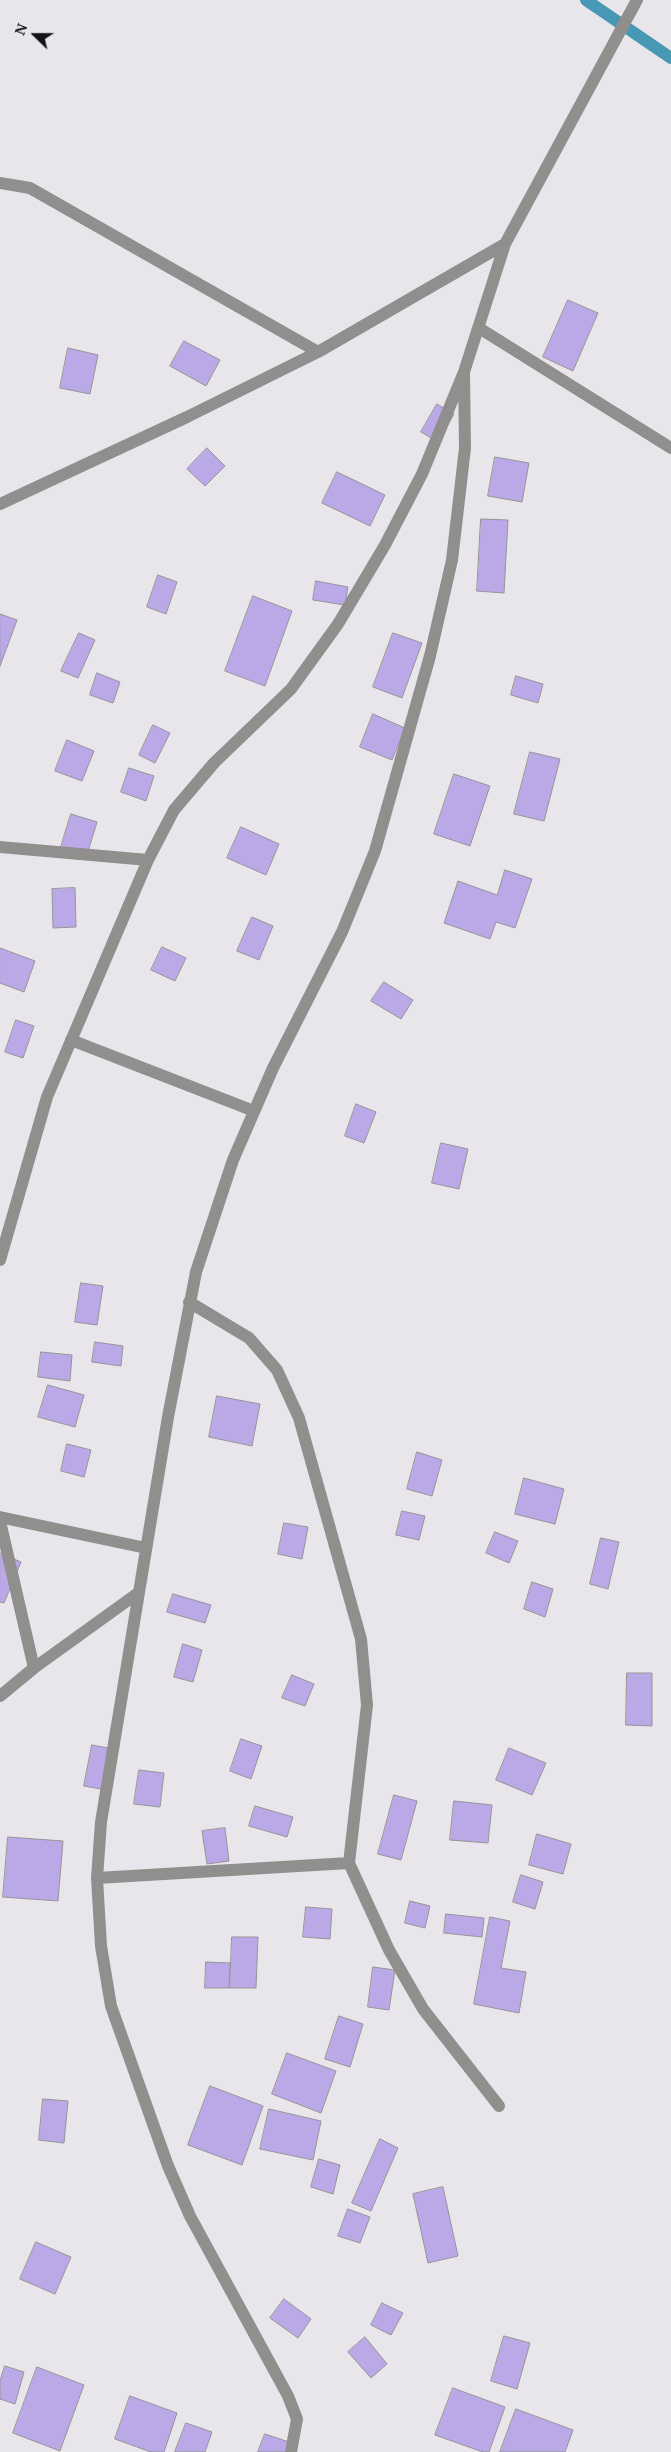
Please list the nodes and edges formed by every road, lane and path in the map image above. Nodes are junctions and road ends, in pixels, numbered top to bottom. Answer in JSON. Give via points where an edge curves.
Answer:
{"nodes":[{"id":1,"x":637,"y":0,"type":"edge"},
{"id":2,"x":0,"y":183,"type":"edge"},
{"id":3,"x":505,"y":244,"type":"junction"},
{"id":4,"x":480,"y":328,"type":"junction"},
{"id":5,"x":318,"y":352,"type":"junction"},
{"id":6,"x":464,"y":372,"type":"junction"},
{"id":7,"x":671,"y":448,"type":"edge"},
{"id":8,"x":0,"y":504,"type":"edge"},
{"id":9,"x":0,"y":847,"type":"edge"},
{"id":10,"x":148,"y":860,"type":"junction"},
{"id":11,"x":71,"y":1040,"type":"junction"},
{"id":12,"x":254,"y":1111,"type":"junction"},
{"id":13,"x":0,"y":1260,"type":"edge"},
{"id":14,"x":189,"y":1302,"type":"junction"},
{"id":15,"x":0,"y":1519,"type":"edge"},
{"id":16,"x":146,"y":1548,"type":"junction"},
{"id":17,"x":138,"y":1593,"type":"junction"},
{"id":18,"x":34,"y":1668,"type":"junction"},
{"id":19,"x":0,"y":1696,"type":"edge"},
{"id":20,"x":349,"y":1863,"type":"junction"},
{"id":21,"x":97,"y":1878,"type":"junction"},
{"id":22,"x":499,"y":2106,"type":"dead end"},
{"id":23,"x":291,"y":2452,"type":"edge"}],
"edges":[{"from":1,"to":3,"type":"street"},
{"from":2,"to":5,"type":"street","via":[[30,188]]},
{"from":3,"to":4,"type":"street"},
{"from":3,"to":5,"type":"street"},
{"from":4,"to":6,"type":"street"},
{"from":4,"to":7,"type":"street"},
{"from":5,"to":8,"type":"street"},
{"from":6,"to":10,"type":"street","via":[[422,474],[338,624],[292,689],[214,763],[174,810]]},
{"from":6,"to":12,"type":"street","via":[[465,448],[452,560],[425,675],[375,851],[342,932]]},
{"from":9,"to":10,"type":"street"},
{"from":10,"to":11,"type":"street"},
{"from":11,"to":12,"type":"street"},
{"from":11,"to":13,"type":"street","via":[[47,1097]]},
{"from":12,"to":14,"type":"street","via":[[233,1160]]},
{"from":14,"to":16,"type":"street"},
{"from":14,"to":20,"type":"street","via":[[249,1338],[277,1370],[299,1418],[361,1639],[367,1705]]},
{"from":15,"to":16,"type":"street"},
{"from":15,"to":18,"type":"street"},
{"from":16,"to":17,"type":"street"},
{"from":17,"to":18,"type":"street"},
{"from":17,"to":21,"type":"street","via":[[101,1822]]},
{"from":18,"to":19,"type":"street"},
{"from":20,"to":21,"type":"street"},
{"from":20,"to":22,"type":"street","via":[[389,1950],[423,2009]]},
{"from":21,"to":23,"type":"street","via":[[101,1946],[111,2006],[168,2166],[190,2216],[298,2418]]}]}
